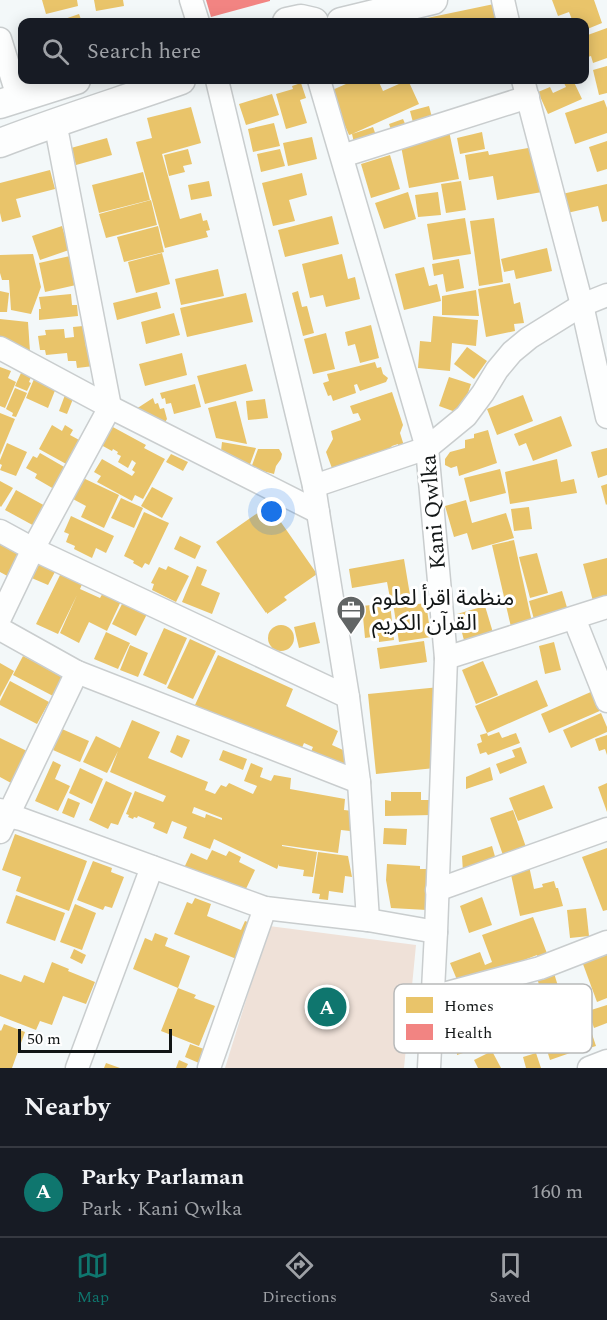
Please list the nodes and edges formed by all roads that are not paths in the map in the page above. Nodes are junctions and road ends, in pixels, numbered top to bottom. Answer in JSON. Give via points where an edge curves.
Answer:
{"nodes":[{"id":1,"x":191,"y":0,"type":"edge"},
{"id":2,"x":433,"y":0,"type":"edge"},
{"id":3,"x":502,"y":0,"type":"edge"},
{"id":4,"x":351,"y":13,"type":"edge"},
{"id":5,"x":197,"y":18,"type":"edge"},
{"id":6,"x":507,"y":18,"type":"edge"},
{"id":7,"x":0,"y":39,"type":"edge"},
{"id":8,"x":63,"y":84,"type":"edge"},
{"id":9,"x":169,"y":84,"type":"edge"},
{"id":10,"x":218,"y":84,"type":"edge"},
{"id":11,"x":320,"y":84,"type":"edge"},
{"id":12,"x":526,"y":88,"type":"edge"},
{"id":13,"x":9,"y":100,"type":"edge"},
{"id":14,"x":55,"y":122,"type":"junction"},
{"id":15,"x":0,"y":143,"type":"edge"},
{"id":16,"x":342,"y":156,"type":"junction"},
{"id":17,"x":607,"y":296,"type":"edge"},
{"id":18,"x":582,"y":305,"type":"junction"},
{"id":19,"x":0,"y":348,"type":"edge"},
{"id":20,"x":110,"y":406,"type":"junction"},
{"id":21,"x":607,"y":417,"type":"edge"},
{"id":22,"x":427,"y":448,"type":"junction"},
{"id":23,"x":314,"y":486,"type":"junction"},
{"id":24,"x":318,"y":512,"type":"junction"},
{"id":25,"x":0,"y":531,"type":"edge"},
{"id":26,"x":33,"y":549,"type":"junction"},
{"id":27,"x":607,"y":607,"type":"edge"},
{"id":28,"x":0,"y":618,"type":"edge"},
{"id":29,"x":574,"y":618,"type":"junction"},
{"id":30,"x":0,"y":629,"type":"edge"},
{"id":31,"x":446,"y":658,"type":"junction"},
{"id":32,"x":77,"y":672,"type":"junction"},
{"id":33,"x":348,"y":698,"type":"junction"},
{"id":34,"x":607,"y":700,"type":"edge"},
{"id":35,"x":359,"y":782,"type":"junction"},
{"id":36,"x":2,"y":819,"type":"edge"},
{"id":37,"x":607,"y":829,"type":"edge"},
{"id":38,"x":152,"y":867,"type":"junction"},
{"id":39,"x":437,"y":890,"type":"junction"},
{"id":40,"x":266,"y":908,"type":"junction"},
{"id":41,"x":368,"y":920,"type":"junction"},
{"id":42,"x":436,"y":932,"type":"junction"},
{"id":43,"x":607,"y":942,"type":"edge"},
{"id":44,"x":433,"y":984,"type":"edge"},
{"id":45,"x":480,"y":984,"type":"edge"},
{"id":46,"x":430,"y":1053,"type":"edge"},
{"id":47,"x":607,"y":1061,"type":"edge"},
{"id":48,"x":77,"y":1068,"type":"edge"},
{"id":49,"x":209,"y":1068,"type":"edge"},
{"id":50,"x":429,"y":1068,"type":"edge"},
{"id":51,"x":589,"y":1068,"type":"edge"}],
"edges":[{"from":1,"to":5,"type":"street"},
{"from":2,"to":4,"type":"main road"},
{"from":3,"to":6,"type":"street"},
{"from":7,"to":13,"type":"street"},
{"from":8,"to":13,"type":"main road"},
{"from":9,"to":14,"type":"main road"},
{"from":10,"to":23,"type":"street"},
{"from":11,"to":16,"type":"street","name":"Kani Qwlka"},
{"from":12,"to":16,"type":"street"},
{"from":12,"to":18,"type":"street"},
{"from":14,"to":15,"type":"main road"},
{"from":14,"to":20,"type":"street"},
{"from":16,"to":22,"type":"street","name":"Kani Qwlka"},
{"from":17,"to":18,"type":"street"},
{"from":18,"to":21,"type":"street"},
{"from":18,"to":22,"type":"street","via":[[512,352],[466,416]]},
{"from":19,"to":20,"type":"street"},
{"from":20,"to":24,"type":"street"},
{"from":20,"to":26,"type":"street"},
{"from":22,"to":23,"type":"street"},
{"from":22,"to":31,"type":"street","name":"Kani Qwlka"},
{"from":23,"to":24,"type":"street"},
{"from":24,"to":33,"type":"street"},
{"from":25,"to":26,"type":"street"},
{"from":26,"to":28,"type":"street"},
{"from":26,"to":33,"type":"street"},
{"from":27,"to":29,"type":"street"},
{"from":29,"to":31,"type":"street"},
{"from":29,"to":34,"type":"street"},
{"from":30,"to":32,"type":"street"},
{"from":31,"to":39,"type":"street","name":"Kani Qwlka"},
{"from":32,"to":35,"type":"street"},
{"from":32,"to":36,"type":"street"},
{"from":33,"to":35,"type":"street"},
{"from":35,"to":41,"type":"street"},
{"from":36,"to":38,"type":"street","via":[[21,819]]},
{"from":37,"to":39,"type":"street"},
{"from":38,"to":40,"type":"street"},
{"from":38,"to":48,"type":"street"},
{"from":39,"to":42,"type":"street","name":"Kani Qwlka"},
{"from":40,"to":41,"type":"street"},
{"from":40,"to":49,"type":"street"},
{"from":41,"to":42,"type":"street"},
{"from":42,"to":44,"type":"street","name":"Kani Qwlka"},
{"from":43,"to":45,"type":"street","via":[[540,968]]},
{"from":46,"to":50,"type":"street","name":"Kani Qwlka"},
{"from":47,"to":51,"type":"street"}]}
